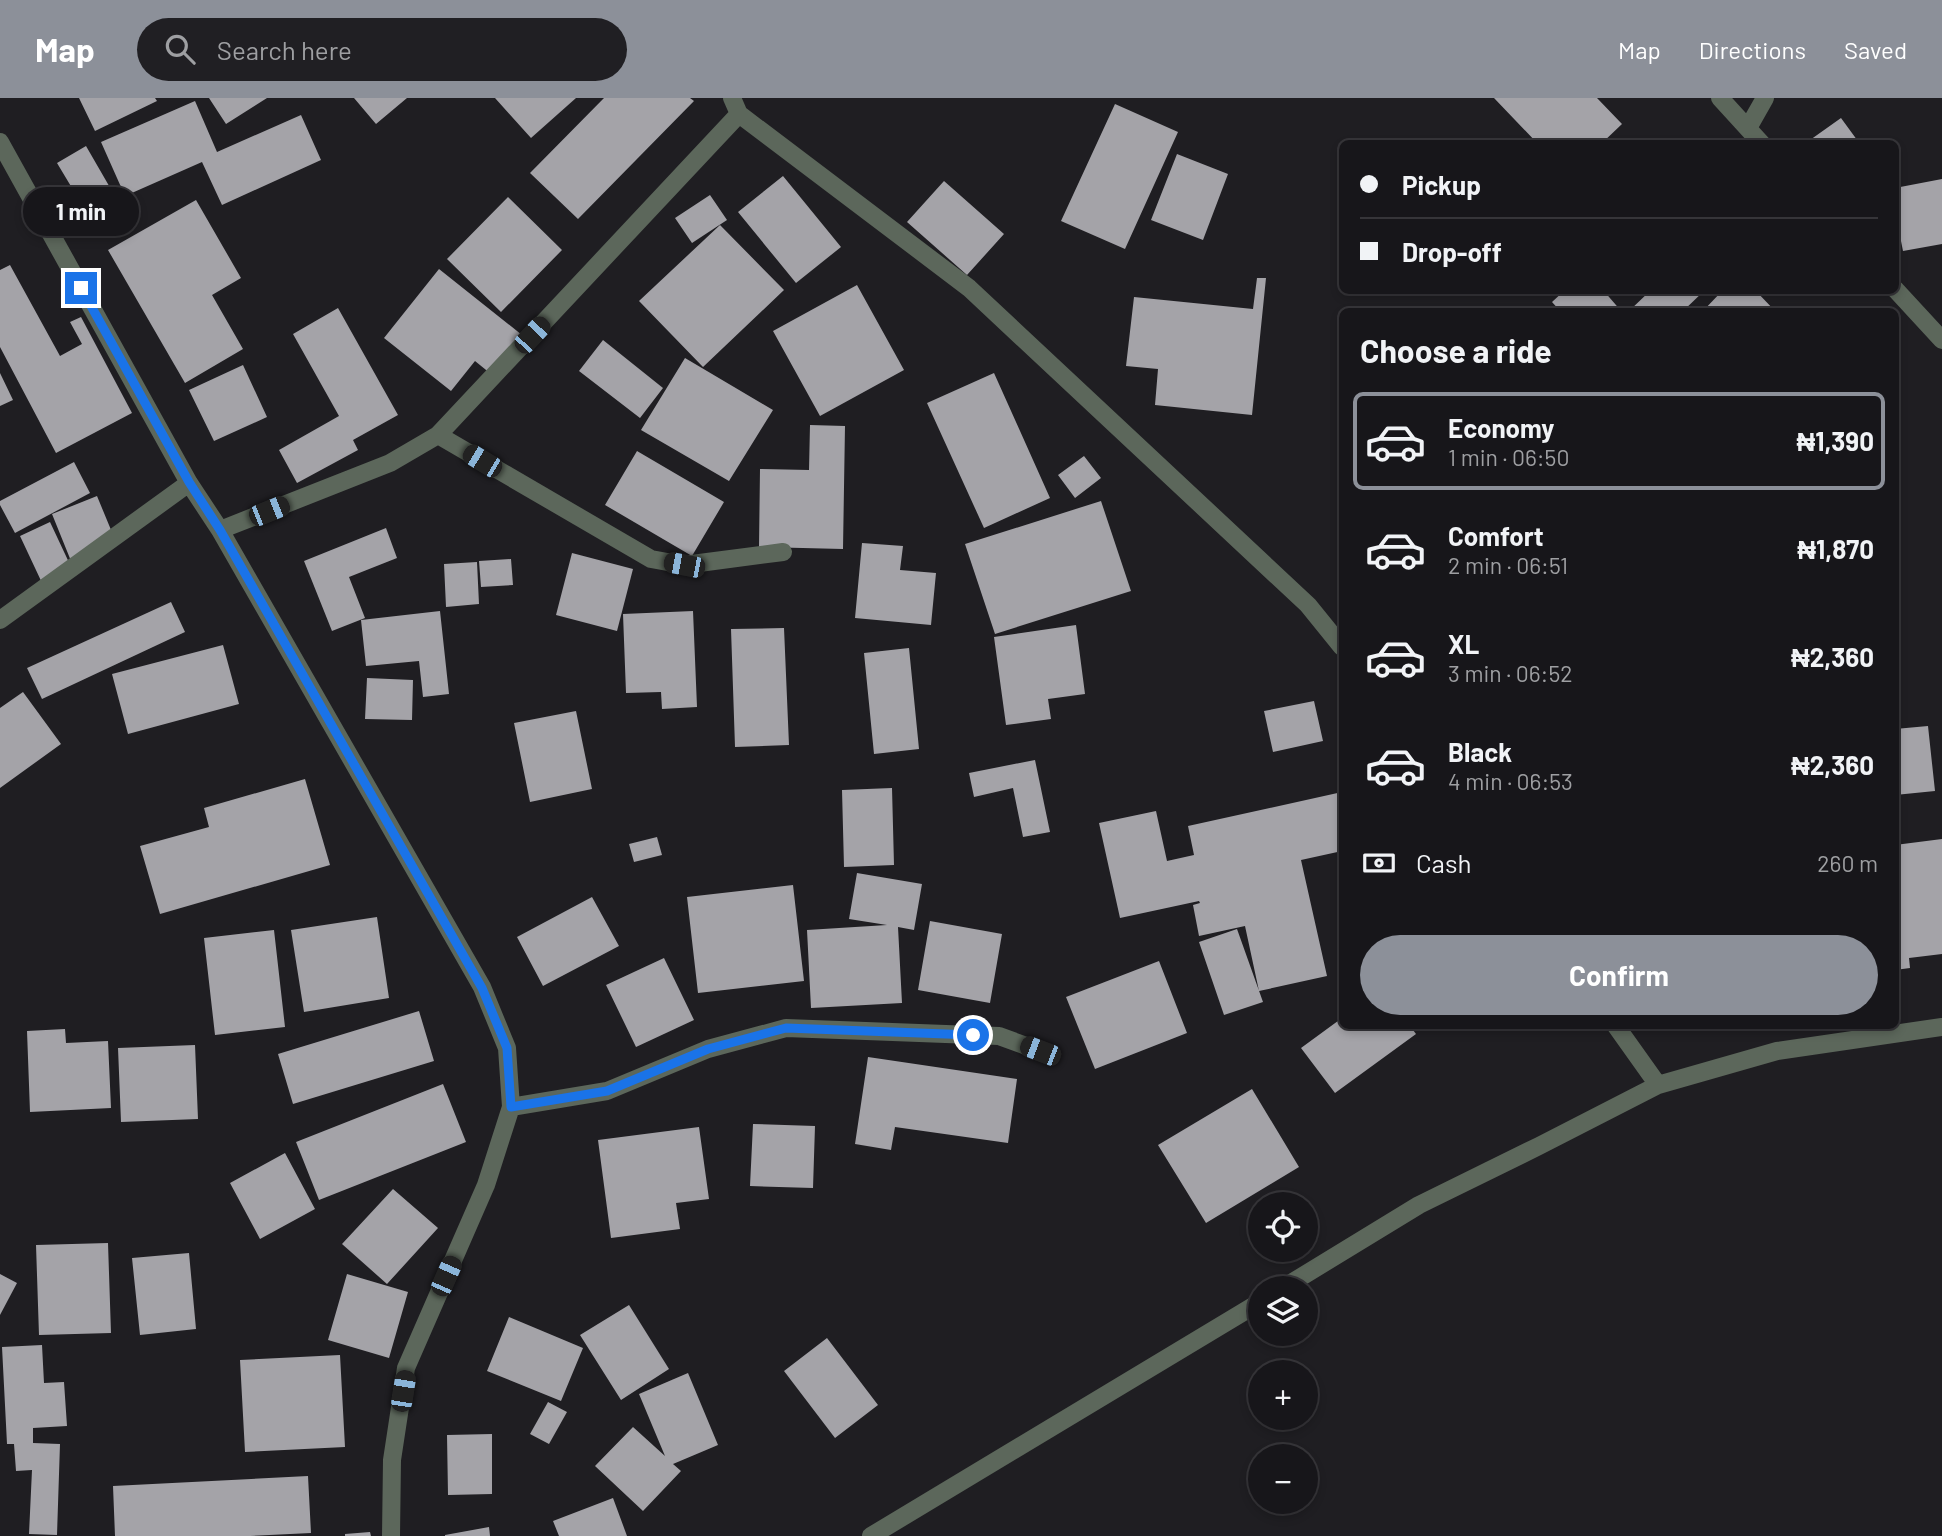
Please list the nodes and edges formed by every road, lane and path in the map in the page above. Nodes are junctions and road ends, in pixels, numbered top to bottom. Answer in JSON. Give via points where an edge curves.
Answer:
{"nodes":[{"id":1,"x":1720,"y":98,"type":"edge"},
{"id":2,"x":1765,"y":98,"type":"edge"},
{"id":3,"x":735,"y":106,"type":"edge"},
{"id":4,"x":1748,"y":128,"type":"junction"},
{"id":5,"x":1758,"y":140,"type":"edge"},
{"id":6,"x":0,"y":142,"type":"edge"},
{"id":7,"x":1899,"y":293,"type":"edge"},
{"id":8,"x":1942,"y":340,"type":"edge"},
{"id":9,"x":438,"y":435,"type":"junction"},
{"id":10,"x":189,"y":482,"type":"junction"},
{"id":11,"x":220,"y":530,"type":"junction"},
{"id":12,"x":783,"y":552,"type":"dead end"},
{"id":13,"x":0,"y":620,"type":"edge"},
{"id":14,"x":1339,"y":643,"type":"edge"},
{"id":15,"x":1942,"y":1027,"type":"edge"},
{"id":16,"x":1618,"y":1029,"type":"edge"},
{"id":17,"x":1040,"y":1051,"type":"dead end"},
{"id":18,"x":1658,"y":1085,"type":"junction"},
{"id":19,"x":511,"y":1107,"type":"junction"},
{"id":20,"x":1303,"y":1276,"type":"edge"},
{"id":21,"x":1248,"y":1309,"type":"edge"},
{"id":22,"x":391,"y":1536,"type":"edge"},
{"id":23,"x":871,"y":1536,"type":"edge"}],
"edges":[{"from":1,"to":4,"type":"street"},
{"from":2,"to":4,"type":"street"},
{"from":3,"to":9,"type":"street"},
{"from":3,"to":14,"type":"street","via":[[969,288],[1308,605]]},
{"from":4,"to":5,"type":"street"},
{"from":6,"to":10,"type":"street"},
{"from":7,"to":8,"type":"street"},
{"from":9,"to":11,"type":"street","via":[[390,463]]},
{"from":9,"to":12,"type":"street","via":[[651,559],[684,565]]},
{"from":10,"to":11,"type":"street"},
{"from":10,"to":13,"type":"street"},
{"from":11,"to":19,"type":"street","via":[[482,988],[507,1048]]},
{"from":15,"to":18,"type":"street","via":[[1777,1051]]},
{"from":16,"to":18,"type":"street"},
{"from":17,"to":19,"type":"street","via":[[999,1036],[786,1028],[708,1049],[607,1091]]},
{"from":18,"to":20,"type":"street","via":[[1419,1205]]},
{"from":19,"to":22,"type":"street","via":[[486,1185],[406,1368],[392,1460]]},
{"from":21,"to":23,"type":"street"}]}
